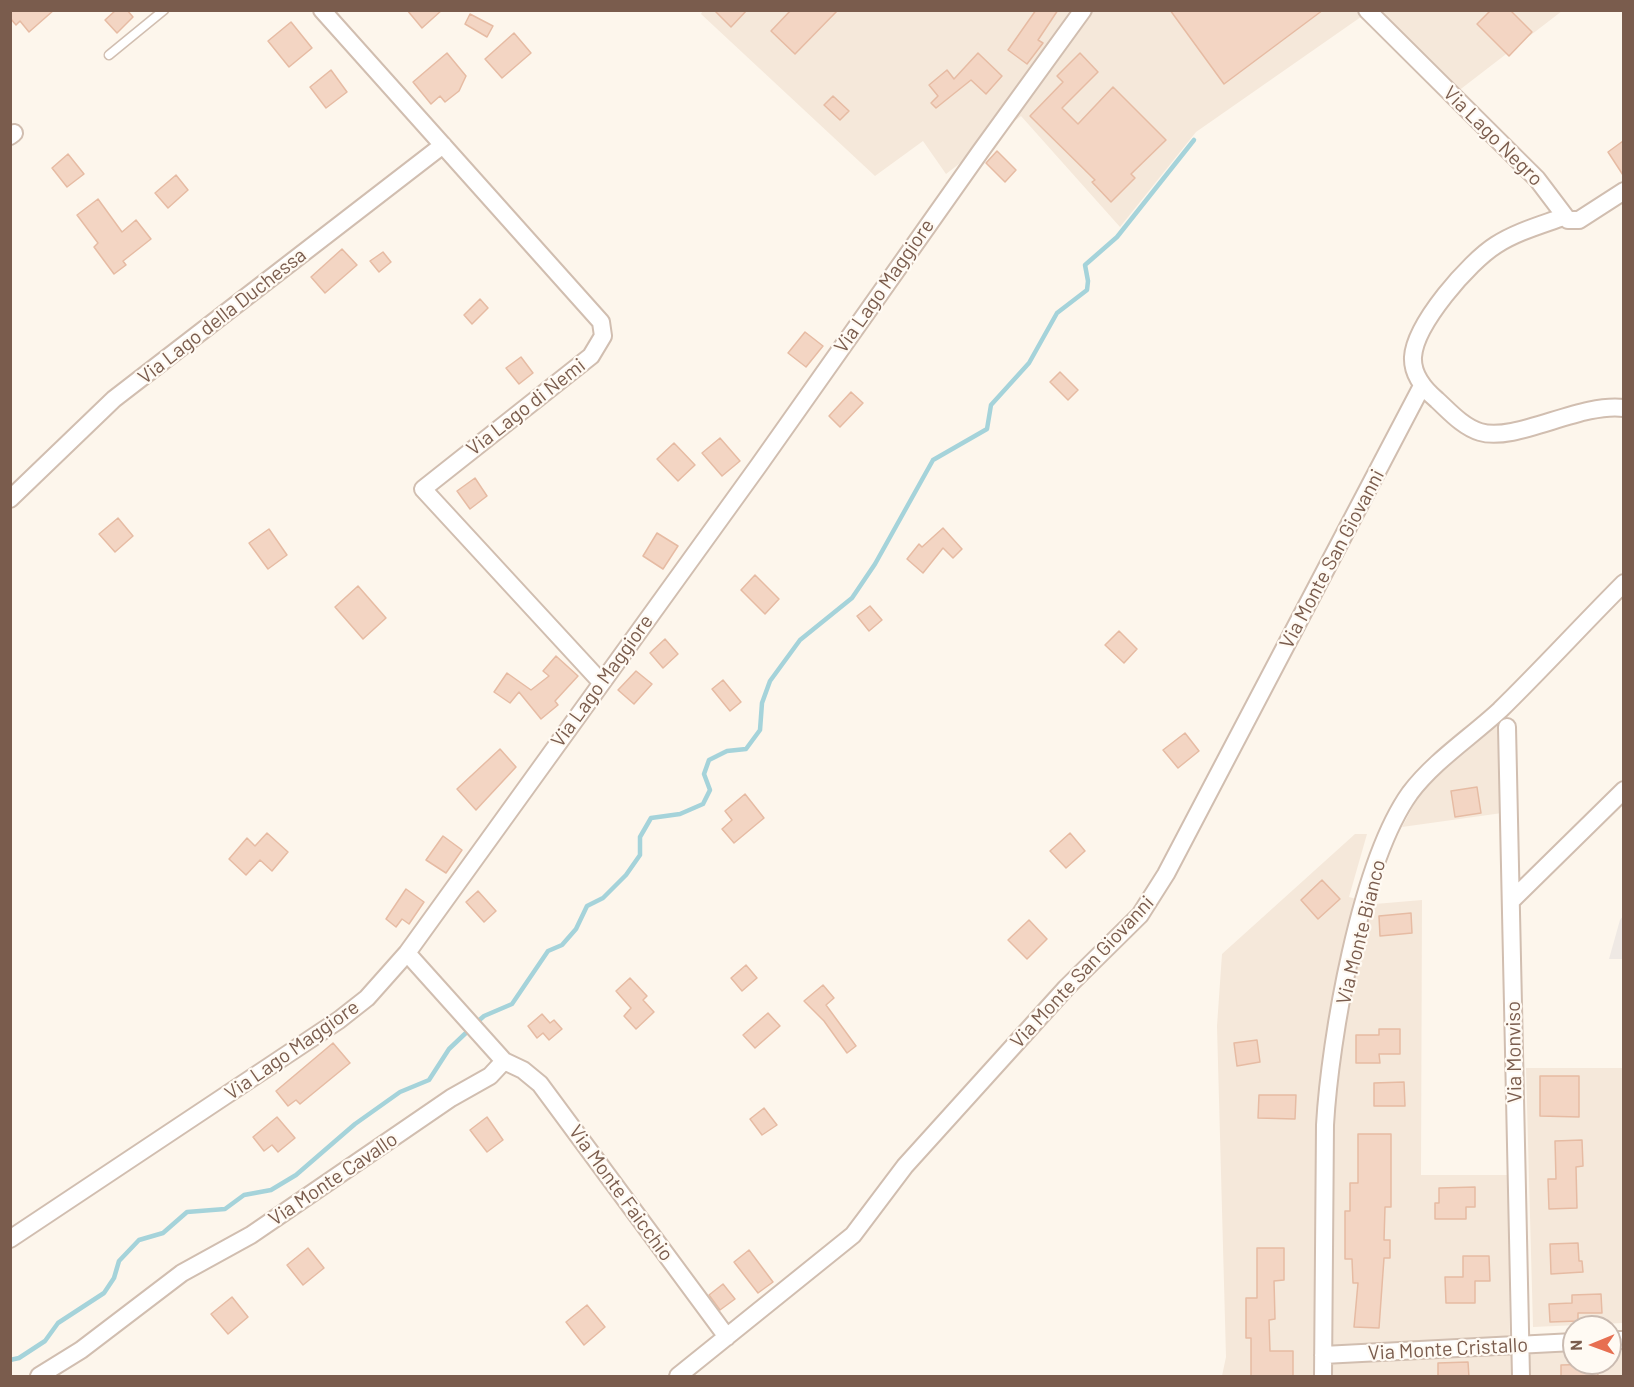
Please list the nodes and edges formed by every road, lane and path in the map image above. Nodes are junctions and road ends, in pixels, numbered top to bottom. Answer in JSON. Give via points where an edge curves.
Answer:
{"nodes":[{"id":1,"x":164,"y":10,"type":"edge"},
{"id":2,"x":322,"y":10,"type":"edge"},
{"id":3,"x":1083,"y":10,"type":"edge"},
{"id":4,"x":1367,"y":10,"type":"edge"},
{"id":5,"x":109,"y":56,"type":"dead end"},
{"id":6,"x":443,"y":145,"type":"junction"},
{"id":7,"x":1623,"y":191,"type":"edge"},
{"id":8,"x":1563,"y":217,"type":"junction"},
{"id":9,"x":1422,"y":386,"type":"junction"},
{"id":10,"x":1623,"y":408,"type":"edge"},
{"id":11,"x":10,"y":499,"type":"edge"},
{"id":12,"x":1623,"y":583,"type":"edge"},
{"id":13,"x":601,"y":682,"type":"junction"},
{"id":14,"x":1507,"y":727,"type":"dead end"},
{"id":15,"x":1623,"y":790,"type":"edge"},
{"id":16,"x":1511,"y":901,"type":"junction"},
{"id":17,"x":406,"y":953,"type":"junction"},
{"id":18,"x":504,"y":1061,"type":"junction"},
{"id":19,"x":10,"y":1239,"type":"edge"},
{"id":20,"x":727,"y":1337,"type":"junction"},
{"id":21,"x":1562,"y":1343,"type":"edge"},
{"id":22,"x":1521,"y":1345,"type":"junction"},
{"id":23,"x":1323,"y":1355,"type":"junction"},
{"id":24,"x":39,"y":1377,"type":"edge"},
{"id":25,"x":678,"y":1377,"type":"edge"},
{"id":26,"x":1323,"y":1377,"type":"edge"},
{"id":27,"x":1521,"y":1377,"type":"edge"}],
"edges":[{"from":1,"to":5,"type":"lane"},
{"from":2,"to":6,"type":"street","name":"Via Lago di Nemi"},
{"from":3,"to":13,"type":"street","name":"Via Lago Maggiore"},
{"from":4,"to":8,"type":"street","name":"Via Lago Negro","via":[[1537,179]]},
{"from":6,"to":11,"type":"street","name":"Via Lago della Duchessa","via":[[114,399]]},
{"from":6,"to":13,"type":"street","name":"Via Lago di Nemi","via":[[595,314],[603,336],[591,356],[423,489]]},
{"from":7,"to":8,"type":"street","via":[[1579,220]]},
{"from":8,"to":9,"type":"street","via":[[1495,245],[1453,288],[1416,345],[1414,364]]},
{"from":9,"to":10,"type":"street","via":[[1465,425],[1484,433],[1502,433],[1593,410]]},
{"from":9,"to":20,"type":"street","name":"Via Monte San Giovanni","via":[[1144,909],[1066,988],[910,1161],[853,1235]]},
{"from":12,"to":23,"type":"street","name":"Via Monte Bianco","via":[[1500,710],[1418,783],[1386,841],[1358,930],[1328,1089]]},
{"from":13,"to":17,"type":"street","name":"Via Lago Maggiore"},
{"from":14,"to":16,"type":"street","name":"Via Monviso"},
{"from":15,"to":16,"type":"street"},
{"from":16,"to":22,"type":"street","name":"Via Monviso"},
{"from":17,"to":18,"type":"street"},
{"from":17,"to":19,"type":"street","name":"Via Lago Maggiore","via":[[367,998],[339,1020]]},
{"from":18,"to":20,"type":"street","name":"Via Monte Faicchio","via":[[540,1084]]},
{"from":18,"to":24,"type":"street","name":"Via Monte Cavallo","via":[[490,1076],[451,1098],[251,1235],[183,1273]]},
{"from":20,"to":25,"type":"street","name":"Via Monte San Giovanni"},
{"from":21,"to":22,"type":"street","name":"Via Monte Cristallo"},
{"from":22,"to":23,"type":"street","name":"Via Monte Cristallo"},
{"from":22,"to":27,"type":"street","name":"Via Monviso"},
{"from":23,"to":26,"type":"street","name":"Via Monte Bianco"}]}
